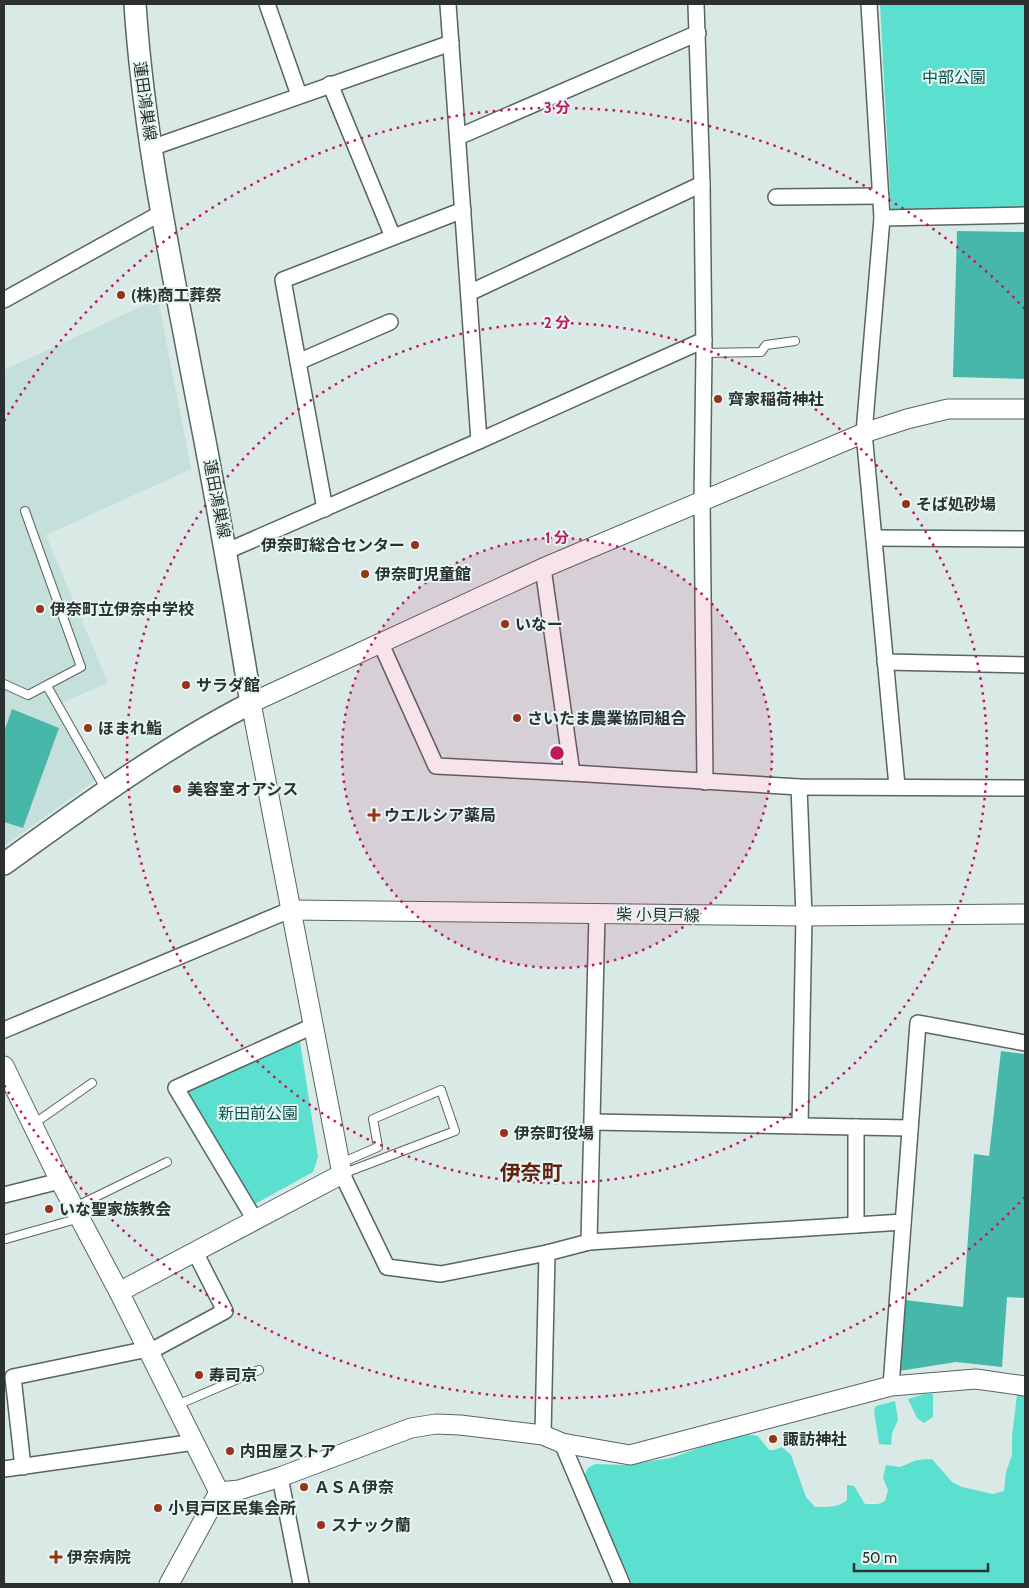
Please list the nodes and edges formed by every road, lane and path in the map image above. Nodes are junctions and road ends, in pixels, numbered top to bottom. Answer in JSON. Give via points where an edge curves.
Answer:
{"nodes":[{"id":1,"x":135,"y":4,"type":"edge"},
{"id":2,"x":267,"y":4,"type":"edge"},
{"id":3,"x":448,"y":4,"type":"edge"},
{"id":4,"x":696,"y":4,"type":"edge"},
{"id":5,"x":869,"y":4,"type":"edge"},
{"id":6,"x":698,"y":33,"type":"junction"},
{"id":7,"x":451,"y":43,"type":"junction"},
{"id":8,"x":330,"y":84,"type":"junction"},
{"id":9,"x":299,"y":95,"type":"junction"},
{"id":10,"x":458,"y":137,"type":"junction"},
{"id":11,"x":151,"y":148,"type":"junction"},
{"id":12,"x":702,"y":184,"type":"junction"},
{"id":13,"x":881,"y":196,"type":"junction"},
{"id":14,"x":776,"y":197,"type":"dead end"},
{"id":15,"x":463,"y":210,"type":"junction"},
{"id":16,"x":161,"y":213,"type":"junction"},
{"id":17,"x":1025,"y":215,"type":"edge"},
{"id":18,"x":882,"y":218,"type":"junction"},
{"id":19,"x":393,"y":237,"type":"junction"},
{"id":20,"x":468,"y":293,"type":"junction"},
{"id":21,"x":4,"y":300,"type":"edge"},
{"id":22,"x":390,"y":322,"type":"dead end"},
{"id":23,"x":795,"y":341,"type":"dead end"},
{"id":24,"x":704,"y":346,"type":"junction"},
{"id":25,"x":298,"y":362,"type":"junction"},
{"id":26,"x":1025,"y":409,"type":"edge"},
{"id":27,"x":864,"y":433,"type":"junction"},
{"id":28,"x":479,"y":441,"type":"junction"},
{"id":29,"x":702,"y":500,"type":"junction"},
{"id":30,"x":325,"y":509,"type":"junction"},
{"id":31,"x":25,"y":511,"type":"dead end"},
{"id":32,"x":874,"y":538,"type":"junction"},
{"id":33,"x":1025,"y":539,"type":"edge"},
{"id":34,"x":227,"y":551,"type":"junction"},
{"id":35,"x":543,"y":568,"type":"junction"},
{"id":36,"x":381,"y":644,"type":"junction"},
{"id":37,"x":885,"y":662,"type":"junction"},
{"id":38,"x":1025,"y":665,"type":"edge"},
{"id":39,"x":4,"y":684,"type":"edge"},
{"id":40,"x":47,"y":686,"type":"junction"},
{"id":41,"x":251,"y":703,"type":"junction"},
{"id":42,"x":572,"y":772,"type":"junction"},
{"id":43,"x":705,"y":782,"type":"junction"},
{"id":44,"x":897,"y":786,"type":"junction"},
{"id":45,"x":799,"y":787,"type":"junction"},
{"id":46,"x":1025,"y":788,"type":"edge"},
{"id":47,"x":106,"y":790,"type":"junction"},
{"id":48,"x":4,"y":864,"type":"edge"},
{"id":49,"x":290,"y":910,"type":"junction"},
{"id":50,"x":597,"y":914,"type":"junction"},
{"id":51,"x":1025,"y":914,"type":"edge"},
{"id":52,"x":804,"y":916,"type":"junction"},
{"id":53,"x":312,"y":1026,"type":"junction"},
{"id":54,"x":4,"y":1030,"type":"edge"},
{"id":55,"x":1025,"y":1043,"type":"edge"},
{"id":56,"x":4,"y":1066,"type":"edge"},
{"id":57,"x":92,"y":1083,"type":"dead end"},
{"id":58,"x":593,"y":1122,"type":"junction"},
{"id":59,"x":32,"y":1125,"type":"junction"},
{"id":60,"x":800,"y":1126,"type":"junction"},
{"id":61,"x":856,"y":1127,"type":"junction"},
{"id":62,"x":910,"y":1128,"type":"junction"},
{"id":63,"x":168,"y":1162,"type":"dead end"},
{"id":64,"x":341,"y":1169,"type":"junction"},
{"id":65,"x":60,"y":1182,"type":"junction"},
{"id":66,"x":4,"y":1195,"type":"edge"},
{"id":67,"x":77,"y":1213,"type":"junction"},
{"id":68,"x":255,"y":1220,"type":"junction"},
{"id":69,"x":903,"y":1222,"type":"junction"},
{"id":70,"x":856,"y":1225,"type":"junction"},
{"id":71,"x":6,"y":1239,"type":"dead end"},
{"id":72,"x":589,"y":1242,"type":"junction"},
{"id":73,"x":196,"y":1252,"type":"junction"},
{"id":74,"x":547,"y":1253,"type":"junction"},
{"id":75,"x":119,"y":1292,"type":"junction"},
{"id":76,"x":149,"y":1351,"type":"junction"},
{"id":77,"x":258,"y":1370,"type":"dead end"},
{"id":78,"x":891,"y":1386,"type":"junction"},
{"id":79,"x":1025,"y":1386,"type":"edge"},
{"id":80,"x":175,"y":1406,"type":"junction"},
{"id":81,"x":543,"y":1435,"type":"junction"},
{"id":82,"x":195,"y":1442,"type":"junction"},
{"id":83,"x":562,"y":1443,"type":"junction"},
{"id":84,"x":23,"y":1467,"type":"junction"},
{"id":85,"x":4,"y":1469,"type":"edge"},
{"id":86,"x":280,"y":1477,"type":"junction"},
{"id":87,"x":219,"y":1492,"type":"junction"},
{"id":88,"x":169,"y":1584,"type":"edge"},
{"id":89,"x":301,"y":1584,"type":"edge"},
{"id":90,"x":622,"y":1584,"type":"edge"}],
"edges":[{"from":1,"to":11,"type":"main road","name":"蓮田鴻巣線"},
{"from":2,"to":9,"type":"street"},
{"from":3,"to":7,"type":"street"},
{"from":4,"to":6,"type":"street"},
{"from":5,"to":13,"type":"street"},
{"from":6,"to":10,"type":"street"},
{"from":6,"to":12,"type":"street"},
{"from":7,"to":8,"type":"street"},
{"from":7,"to":10,"type":"street"},
{"from":8,"to":9,"type":"street"},
{"from":8,"to":19,"type":"street"},
{"from":9,"to":11,"type":"street"},
{"from":10,"to":15,"type":"street"},
{"from":11,"to":16,"type":"main road","name":"蓮田鴻巣線"},
{"from":12,"to":20,"type":"street"},
{"from":12,"to":24,"type":"street"},
{"from":13,"to":14,"type":"street"},
{"from":13,"to":18,"type":"street"},
{"from":15,"to":19,"type":"street"},
{"from":15,"to":20,"type":"street"},
{"from":16,"to":21,"type":"street"},
{"from":16,"to":34,"type":"main road","name":"蓮田鴻巣線"},
{"from":17,"to":18,"type":"street"},
{"from":18,"to":27,"type":"street"},
{"from":19,"to":25,"type":"street","via":[[282,280]]},
{"from":20,"to":28,"type":"street"},
{"from":22,"to":25,"type":"street"},
{"from":23,"to":24,"type":"lane","via":[[766,345],[761,352]]},
{"from":24,"to":28,"type":"street"},
{"from":24,"to":29,"type":"street"},
{"from":25,"to":30,"type":"street"},
{"from":26,"to":27,"type":"street","via":[[948,409]]},
{"from":27,"to":29,"type":"street"},
{"from":27,"to":32,"type":"street"},
{"from":28,"to":30,"type":"street"},
{"from":29,"to":35,"type":"street"},
{"from":29,"to":43,"type":"street"},
{"from":30,"to":34,"type":"street"},
{"from":31,"to":40,"type":"lane","via":[[81,667]]},
{"from":32,"to":33,"type":"street"},
{"from":32,"to":37,"type":"street"},
{"from":34,"to":41,"type":"main road","name":"蓮田鴻巣線"},
{"from":35,"to":36,"type":"street"},
{"from":35,"to":42,"type":"street"},
{"from":36,"to":41,"type":"street"},
{"from":36,"to":42,"type":"street","via":[[436,766]]},
{"from":37,"to":38,"type":"street"},
{"from":37,"to":44,"type":"street"},
{"from":39,"to":40,"type":"lane","via":[[28,695]]},
{"from":40,"to":47,"type":"lane"},
{"from":41,"to":47,"type":"main road","via":[[204,728]]},
{"from":41,"to":49,"type":"street"},
{"from":42,"to":43,"type":"street"},
{"from":43,"to":45,"type":"street"},
{"from":44,"to":45,"type":"street"},
{"from":44,"to":46,"type":"street"},
{"from":45,"to":52,"type":"street"},
{"from":47,"to":48,"type":"main road"},
{"from":49,"to":50,"type":"street","name":"柴 小貝戸線"},
{"from":49,"to":53,"type":"street"},
{"from":49,"to":54,"type":"street"},
{"from":50,"to":52,"type":"street","name":"柴 小貝戸線"},
{"from":50,"to":58,"type":"street"},
{"from":51,"to":52,"type":"street","name":"柴 小貝戸線"},
{"from":52,"to":60,"type":"street"},
{"from":53,"to":64,"type":"street"},
{"from":53,"to":68,"type":"street","via":[[176,1088]]},
{"from":55,"to":62,"type":"street","via":[[918,1023]]},
{"from":56,"to":59,"type":"street"},
{"from":57,"to":59,"type":"lane"},
{"from":58,"to":60,"type":"street"},
{"from":58,"to":72,"type":"street"},
{"from":59,"to":65,"type":"street"},
{"from":60,"to":61,"type":"street"},
{"from":61,"to":62,"type":"street"},
{"from":61,"to":70,"type":"street"},
{"from":62,"to":69,"type":"street"},
{"from":63,"to":67,"type":"lane"},
{"from":64,"to":64,"type":"lane","via":[[378,1148],[373,1119],[440,1090],[455,1131]]},
{"from":64,"to":68,"type":"street"},
{"from":64,"to":74,"type":"street","via":[[387,1267],[441,1274]]},
{"from":65,"to":66,"type":"street"},
{"from":65,"to":67,"type":"street"},
{"from":67,"to":71,"type":"lane"},
{"from":67,"to":75,"type":"street"},
{"from":68,"to":73,"type":"street"},
{"from":69,"to":70,"type":"street"},
{"from":69,"to":78,"type":"street"},
{"from":70,"to":72,"type":"street"},
{"from":72,"to":74,"type":"street"},
{"from":73,"to":75,"type":"street"},
{"from":73,"to":76,"type":"street","via":[[225,1312]]},
{"from":74,"to":81,"type":"street"},
{"from":75,"to":76,"type":"street"},
{"from":76,"to":80,"type":"street"},
{"from":76,"to":84,"type":"street","via":[[13,1377]]},
{"from":77,"to":80,"type":"lane"},
{"from":78,"to":79,"type":"street","via":[[976,1379]]},
{"from":78,"to":83,"type":"street","via":[[630,1455]]},
{"from":80,"to":82,"type":"street"},
{"from":81,"to":83,"type":"street"},
{"from":81,"to":86,"type":"street","via":[[436,1424],[411,1428]]},
{"from":82,"to":84,"type":"street"},
{"from":82,"to":87,"type":"street"},
{"from":83,"to":90,"type":"street"},
{"from":84,"to":85,"type":"street"},
{"from":86,"to":87,"type":"street","via":[[239,1490]]},
{"from":86,"to":89,"type":"street"},
{"from":87,"to":88,"type":"street"}]}
